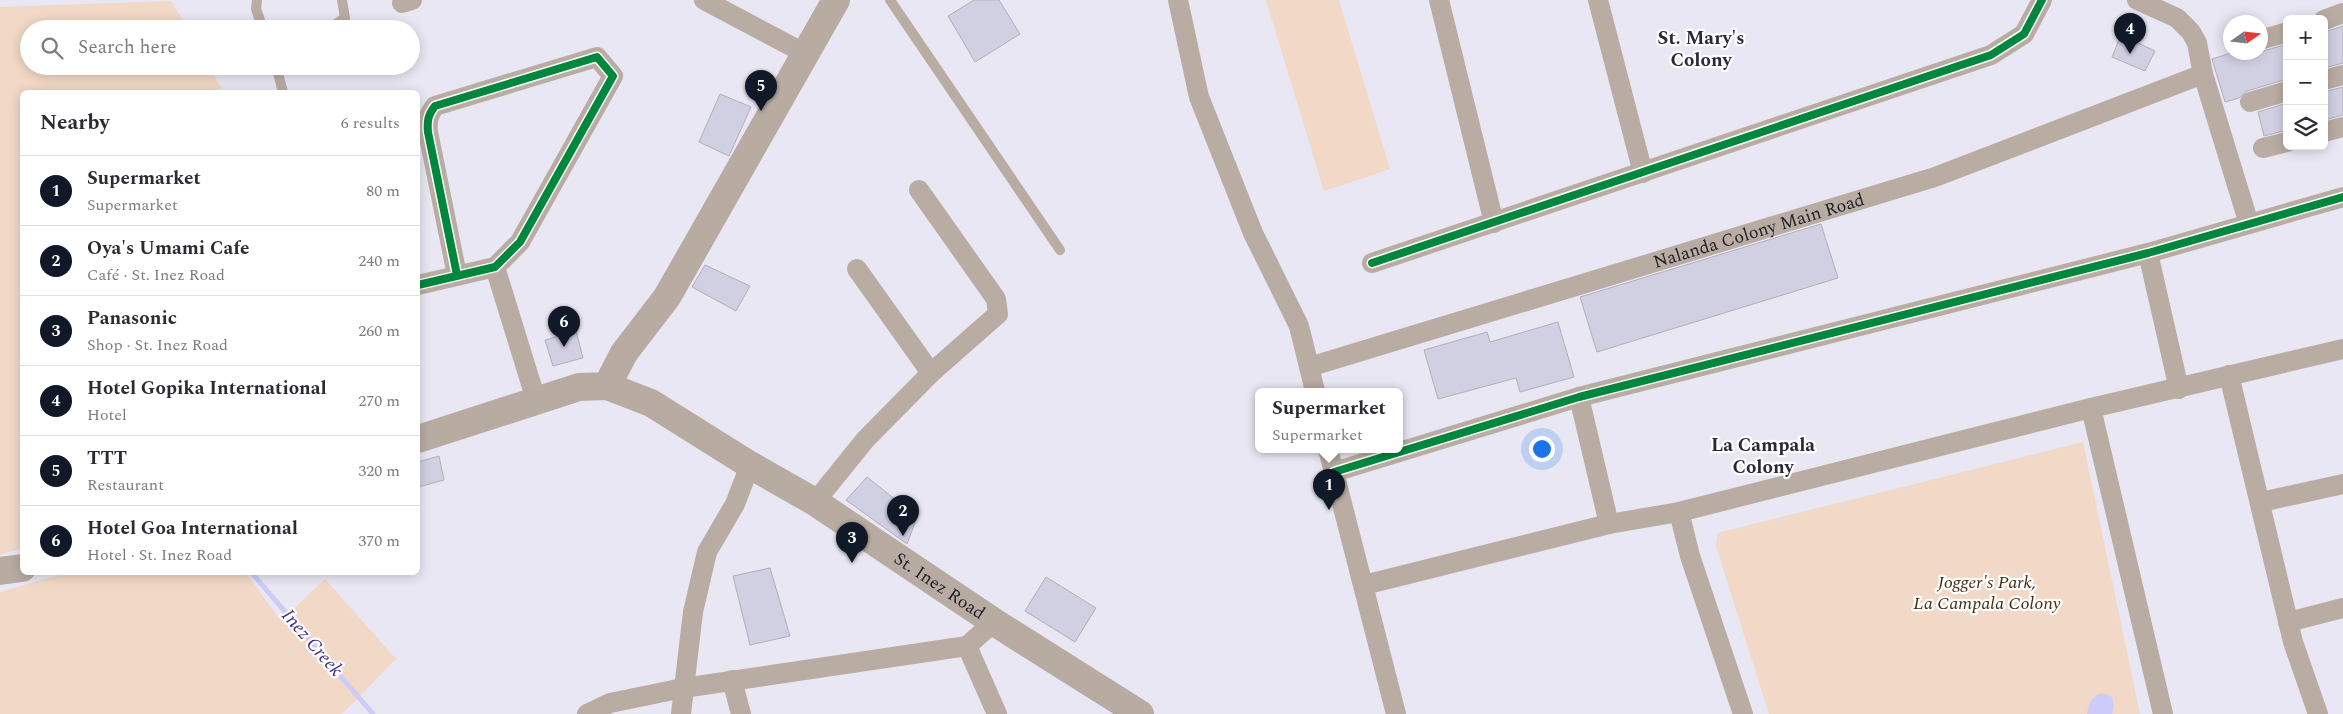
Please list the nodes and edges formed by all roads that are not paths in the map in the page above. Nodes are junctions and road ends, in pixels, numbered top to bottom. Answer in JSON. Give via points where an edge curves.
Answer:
{"nodes":[{"id":1,"x":257,"y":0,"type":"edge"},
{"id":2,"x":342,"y":0,"type":"edge"},
{"id":3,"x":704,"y":0,"type":"edge"},
{"id":4,"x":836,"y":0,"type":"edge"},
{"id":5,"x":890,"y":0,"type":"edge"},
{"id":6,"x":1178,"y":0,"type":"edge"},
{"id":7,"x":1440,"y":0,"type":"edge"},
{"id":8,"x":1598,"y":0,"type":"edge"},
{"id":9,"x":2042,"y":0,"type":"edge"},
{"id":10,"x":2137,"y":0,"type":"edge"},
{"id":11,"x":2343,"y":14,"type":"edge"},
{"id":12,"x":2328,"y":19,"type":"edge"},
{"id":13,"x":260,"y":20,"type":"edge"},
{"id":14,"x":342,"y":20,"type":"edge"},
{"id":15,"x":2283,"y":33,"type":"edge"},
{"id":16,"x":2268,"y":38,"type":"edge"},
{"id":17,"x":804,"y":53,"type":"junction"},
{"id":18,"x":2203,"y":74,"type":"junction"},
{"id":19,"x":278,"y":75,"type":"edge"},
{"id":20,"x":2343,"y":75,"type":"edge"},
{"id":21,"x":2328,"y":79,"type":"edge"},
{"id":22,"x":282,"y":90,"type":"edge"},
{"id":23,"x":2283,"y":92,"type":"edge"},
{"id":24,"x":2250,"y":102,"type":"dead end"},
{"id":25,"x":2343,"y":127,"type":"edge"},
{"id":26,"x":2328,"y":131,"type":"edge"},
{"id":27,"x":2283,"y":143,"type":"edge"},
{"id":28,"x":2263,"y":148,"type":"dead end"},
{"id":29,"x":1643,"y":173,"type":"junction"},
{"id":30,"x":919,"y":190,"type":"dead end"},
{"id":31,"x":2343,"y":197,"type":"edge"},
{"id":32,"x":1494,"y":223,"type":"junction"},
{"id":33,"x":2249,"y":224,"type":"junction"},
{"id":34,"x":1060,"y":250,"type":"dead end"},
{"id":35,"x":2148,"y":253,"type":"junction"},
{"id":36,"x":1372,"y":263,"type":"dead end"},
{"id":37,"x":495,"y":267,"type":"junction"},
{"id":38,"x":857,"y":269,"type":"dead end"},
{"id":39,"x":457,"y":275,"type":"junction"},
{"id":40,"x":420,"y":284,"type":"edge"},
{"id":41,"x":2343,"y":349,"type":"edge"},
{"id":42,"x":1309,"y":368,"type":"junction"},
{"id":43,"x":931,"y":373,"type":"junction"},
{"id":44,"x":2230,"y":375,"type":"junction"},
{"id":45,"x":607,"y":386,"type":"junction"},
{"id":46,"x":1314,"y":388,"type":"edge"},
{"id":47,"x":2179,"y":389,"type":"junction"},
{"id":48,"x":1579,"y":397,"type":"junction"},
{"id":49,"x":536,"y":400,"type":"junction"},
{"id":50,"x":2091,"y":408,"type":"junction"},
{"id":51,"x":420,"y":438,"type":"edge"},
{"id":52,"x":1403,"y":451,"type":"edge"},
{"id":53,"x":1329,"y":453,"type":"edge"},
{"id":54,"x":1396,"y":453,"type":"edge"},
{"id":55,"x":750,"y":465,"type":"junction"},
{"id":56,"x":1334,"y":472,"type":"junction"},
{"id":57,"x":2343,"y":484,"type":"edge"},
{"id":58,"x":815,"y":502,"type":"junction"},
{"id":59,"x":2261,"y":502,"type":"junction"},
{"id":60,"x":1679,"y":512,"type":"junction"},
{"id":61,"x":1609,"y":524,"type":"junction"},
{"id":62,"x":20,"y":568,"type":"edge"},
{"id":63,"x":0,"y":571,"type":"edge"},
{"id":64,"x":1364,"y":585,"type":"junction"},
{"id":65,"x":2343,"y":608,"type":"edge"},
{"id":66,"x":994,"y":622,"type":"junction"},
{"id":67,"x":2288,"y":622,"type":"junction"},
{"id":68,"x":967,"y":646,"type":"junction"},
{"id":69,"x":732,"y":680,"type":"junction"},
{"id":70,"x":683,"y":688,"type":"junction"},
{"id":71,"x":587,"y":714,"type":"edge"},
{"id":72,"x":681,"y":714,"type":"edge"},
{"id":73,"x":741,"y":714,"type":"edge"},
{"id":74,"x":997,"y":714,"type":"edge"},
{"id":75,"x":1140,"y":714,"type":"edge"},
{"id":76,"x":1396,"y":714,"type":"edge"},
{"id":77,"x":1743,"y":714,"type":"edge"},
{"id":78,"x":2162,"y":714,"type":"edge"},
{"id":79,"x":2318,"y":714,"type":"edge"}],
"edges":[{"from":1,"to":13,"type":"lane"},
{"from":2,"to":14,"type":"lane","via":[[345,18]]},
{"from":3,"to":17,"type":"street"},
{"from":4,"to":17,"type":"main road"},
{"from":5,"to":34,"type":"lane"},
{"from":6,"to":42,"type":"street","via":[[1199,97],[1253,233],[1299,326]]},
{"from":7,"to":32,"type":"street"},
{"from":8,"to":29,"type":"street"},
{"from":9,"to":29,"type":"street","via":[[2024,34],[1991,55]]},
{"from":10,"to":18,"type":"street","via":[[2177,18],[2191,32]]},
{"from":11,"to":12,"type":"street"},
{"from":15,"to":16,"type":"street"},
{"from":17,"to":45,"type":"main road","via":[[667,297],[624,353]]},
{"from":18,"to":33,"type":"street"},
{"from":18,"to":42,"type":"street","name":"Nalanda Colony Main Road","via":[[1935,177]]},
{"from":19,"to":22,"type":"lane"},
{"from":20,"to":21,"type":"street"},
{"from":23,"to":24,"type":"street"},
{"from":25,"to":26,"type":"street"},
{"from":27,"to":28,"type":"street"},
{"from":29,"to":32,"type":"street"},
{"from":30,"to":43,"type":"street","via":[[996,299],[998,307],[998,314]]},
{"from":31,"to":33,"type":"street"},
{"from":32,"to":36,"type":"street"},
{"from":33,"to":35,"type":"street"},
{"from":35,"to":47,"type":"street"},
{"from":35,"to":48,"type":"street"},
{"from":37,"to":39,"type":"street"},
{"from":37,"to":39,"type":"street","via":[[520,242],[613,76],[597,57],[435,106],[429,114],[428,132]]},
{"from":37,"to":49,"type":"street"},
{"from":38,"to":43,"type":"street"},
{"from":39,"to":40,"type":"street"},
{"from":41,"to":44,"type":"street"},
{"from":42,"to":46,"type":"street"},
{"from":43,"to":58,"type":"street","via":[[865,440]]},
{"from":44,"to":47,"type":"street"},
{"from":44,"to":59,"type":"street"},
{"from":45,"to":49,"type":"main road","via":[[579,387]]},
{"from":45,"to":55,"type":"main road","name":"St. Inez Road","via":[[651,403]]},
{"from":47,"to":50,"type":"street"},
{"from":48,"to":52,"type":"street"},
{"from":48,"to":61,"type":"street"},
{"from":49,"to":51,"type":"main road"},
{"from":50,"to":60,"type":"street"},
{"from":50,"to":78,"type":"street"},
{"from":53,"to":56,"type":"street"},
{"from":54,"to":56,"type":"street"},
{"from":55,"to":58,"type":"main road","name":"St. Inez Road"},
{"from":55,"to":70,"type":"street","via":[[735,504],[707,552],[693,612]]},
{"from":56,"to":64,"type":"street"},
{"from":57,"to":59,"type":"street"},
{"from":58,"to":66,"type":"main road","name":"St. Inez Road"},
{"from":59,"to":67,"type":"street"},
{"from":60,"to":61,"type":"street"},
{"from":60,"to":77,"type":"street","via":[[1690,556]]},
{"from":61,"to":64,"type":"street"},
{"from":62,"to":63,"type":"main road"},
{"from":64,"to":76,"type":"street"},
{"from":65,"to":67,"type":"street"},
{"from":66,"to":68,"type":"street"},
{"from":66,"to":75,"type":"main road","name":"St. Inez Road"},
{"from":67,"to":79,"type":"street"},
{"from":68,"to":69,"type":"street"},
{"from":68,"to":74,"type":"street"},
{"from":69,"to":70,"type":"street"},
{"from":69,"to":73,"type":"street"},
{"from":70,"to":71,"type":"street","via":[[610,703]]},
{"from":70,"to":72,"type":"street"}]}
